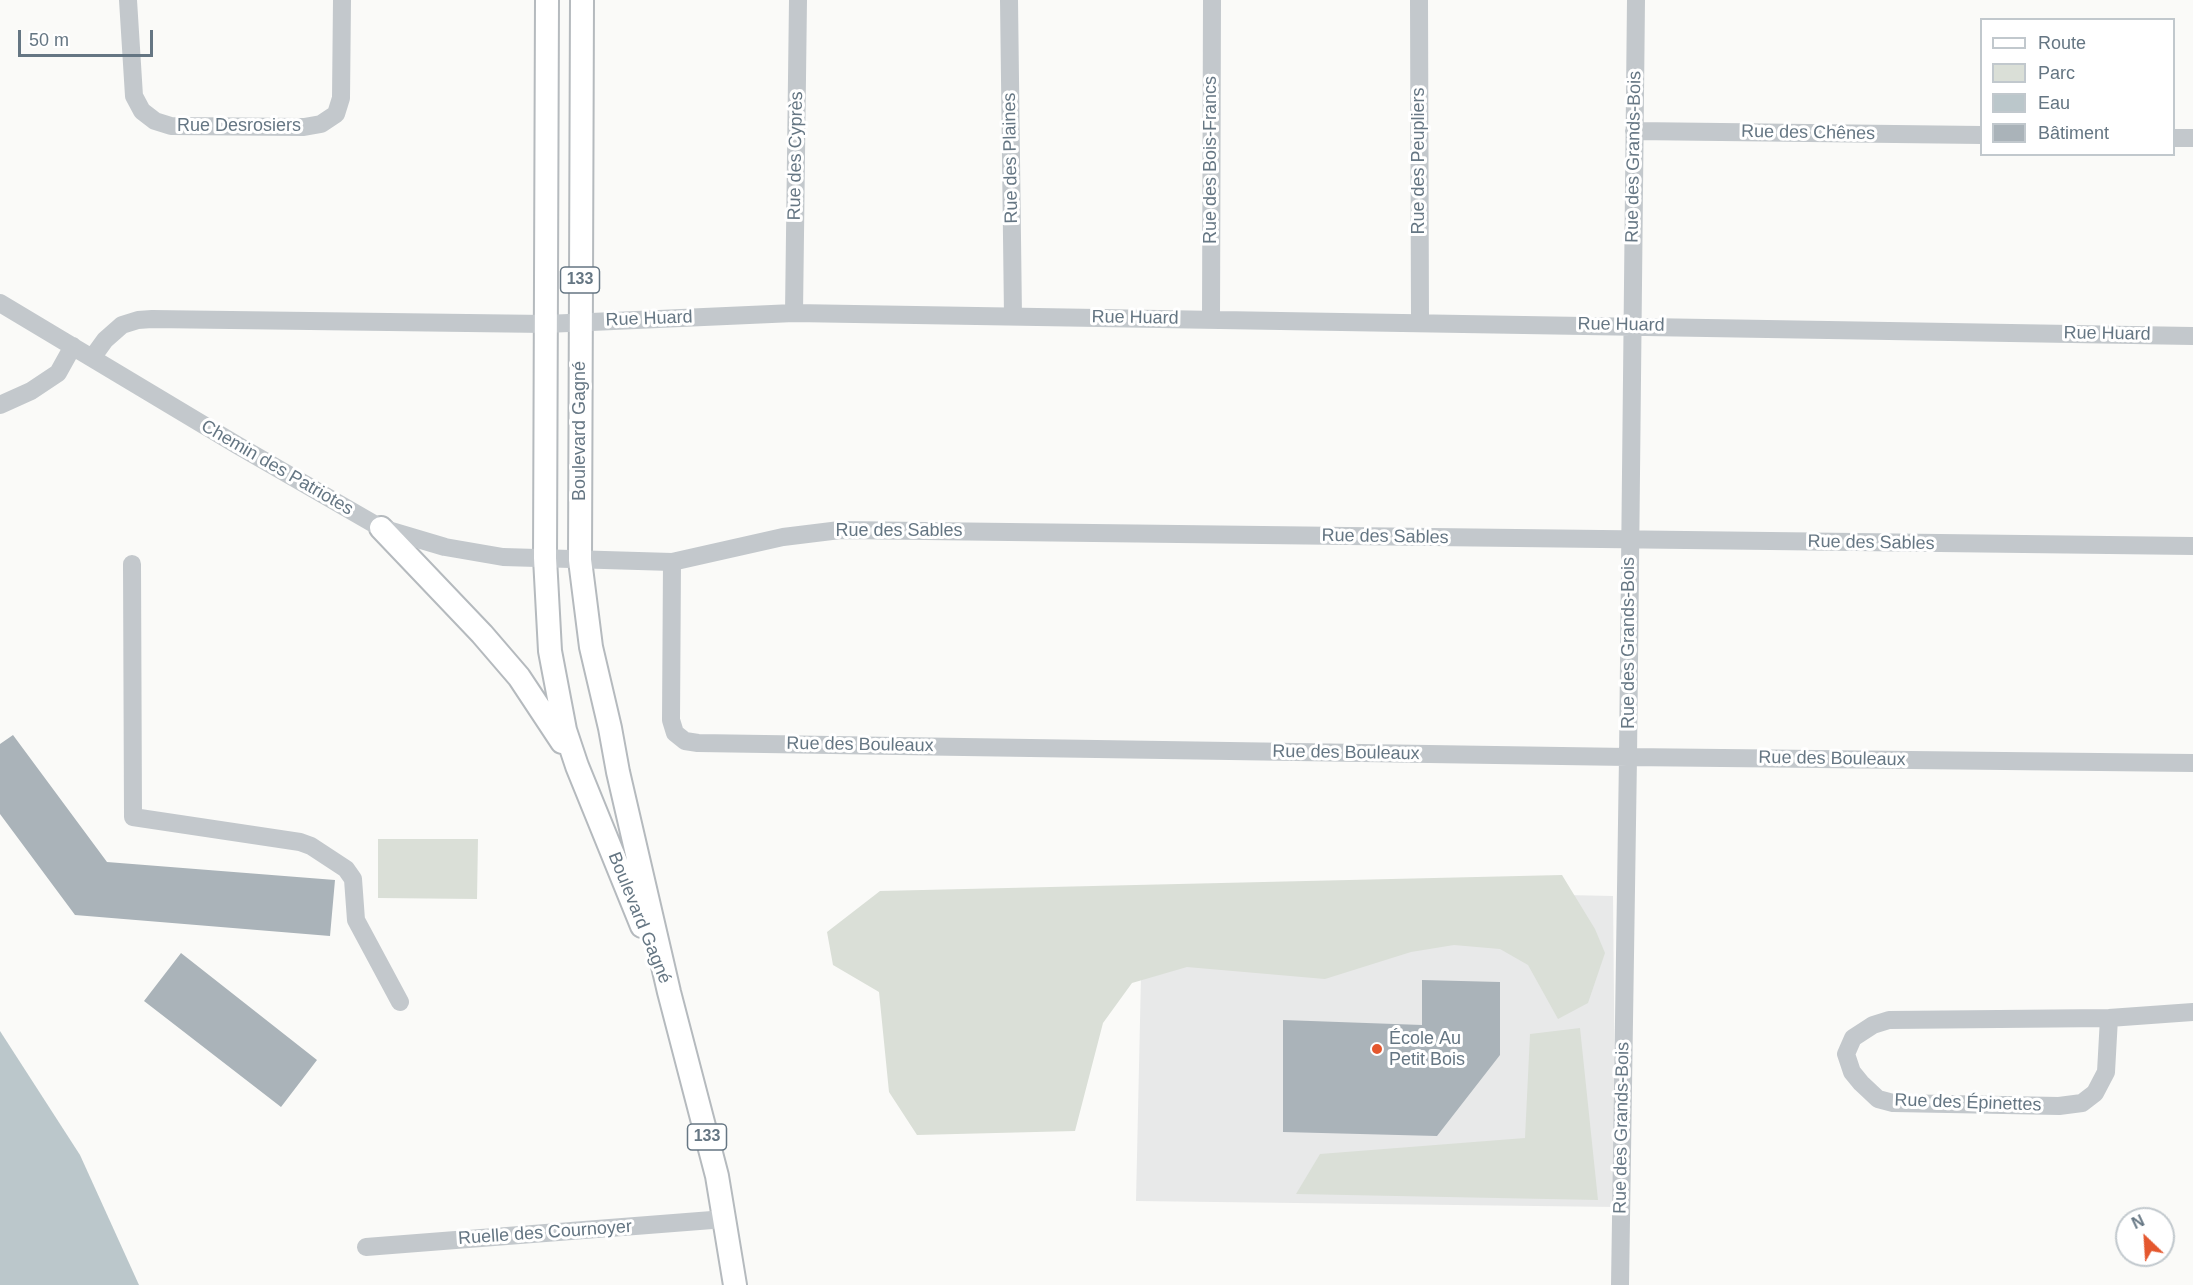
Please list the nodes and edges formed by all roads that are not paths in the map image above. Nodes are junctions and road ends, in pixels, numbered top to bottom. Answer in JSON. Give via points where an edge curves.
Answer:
{"nodes":[{"id":1,"x":128,"y":0,"type":"edge"},
{"id":2,"x":342,"y":0,"type":"edge"},
{"id":3,"x":547,"y":0,"type":"edge"},
{"id":4,"x":582,"y":0,"type":"edge"},
{"id":5,"x":798,"y":0,"type":"edge"},
{"id":6,"x":1009,"y":0,"type":"edge"},
{"id":7,"x":1212,"y":0,"type":"edge"},
{"id":8,"x":1419,"y":0,"type":"edge"},
{"id":9,"x":1636,"y":0,"type":"edge"},
{"id":10,"x":1634,"y":130,"type":"junction"},
{"id":11,"x":1980,"y":135,"type":"edge"},
{"id":12,"x":2175,"y":138,"type":"edge"},
{"id":13,"x":2193,"y":138,"type":"edge"},
{"id":14,"x":0,"y":303,"type":"edge"},
{"id":15,"x":794,"y":313,"type":"junction"},
{"id":16,"x":1013,"y":316,"type":"junction"},
{"id":17,"x":1211,"y":319,"type":"junction"},
{"id":18,"x":580,"y":321,"type":"junction"},
{"id":19,"x":1420,"y":322,"type":"junction"},
{"id":20,"x":546,"y":324,"type":"junction"},
{"id":21,"x":1632,"y":325,"type":"junction"},
{"id":22,"x":2193,"y":336,"type":"edge"},
{"id":23,"x":73,"y":346,"type":"junction"},
{"id":24,"x":92,"y":358,"type":"junction"},
{"id":25,"x":0,"y":405,"type":"edge"},
{"id":26,"x":381,"y":528,"type":"junction"},
{"id":27,"x":1630,"y":540,"type":"junction"},
{"id":28,"x":2193,"y":546,"type":"edge"},
{"id":29,"x":545,"y":558,"type":"junction"},
{"id":30,"x":580,"y":560,"type":"junction"},
{"id":31,"x":672,"y":562,"type":"junction"},
{"id":32,"x":132,"y":564,"type":"dead end"},
{"id":33,"x":1628,"y":757,"type":"junction"},
{"id":34,"x":2193,"y":763,"type":"edge"},
{"id":35,"x":577,"y":766,"type":"junction"},
{"id":36,"x":669,"y":992,"type":"junction"},
{"id":37,"x":400,"y":1002,"type":"dead end"},
{"id":38,"x":2193,"y":1012,"type":"edge"},
{"id":39,"x":2109,"y":1018,"type":"junction"},
{"id":40,"x":724,"y":1219,"type":"junction"},
{"id":41,"x":366,"y":1247,"type":"dead end"},
{"id":42,"x":735,"y":1285,"type":"edge"},
{"id":43,"x":1620,"y":1285,"type":"edge"}],
"edges":[{"from":1,"to":2,"type":"street","name":"Rue Desrosiers","via":[[134,96],[142,111],[154,121],[171,126],[281,127],[321,124],[336,114],[341,98]]},
{"from":3,"to":20,"type":"main road","name":"Boulevard Gagné","number":"133"},
{"from":4,"to":18,"type":"main road","name":"Boulevard Gagné","number":"133"},
{"from":5,"to":15,"type":"street","name":"Rue des Cyprès"},
{"from":6,"to":16,"type":"street","name":"Rue des Plaines"},
{"from":7,"to":17,"type":"street","name":"Rue des Bois-Francs"},
{"from":8,"to":19,"type":"street","name":"Rue des Peupliers"},
{"from":9,"to":10,"type":"street","name":"Rue des Grands-Bois"},
{"from":10,"to":11,"type":"street","name":"Rue des Chênes"},
{"from":10,"to":21,"type":"street","name":"Rue des Grands-Bois"},
{"from":12,"to":13,"type":"street"},
{"from":14,"to":23,"type":"street","name":"Chemin des Patriotes"},
{"from":15,"to":16,"type":"street","name":"Rue Huard"},
{"from":15,"to":18,"type":"street","name":"Rue Huard"},
{"from":16,"to":17,"type":"street","name":"Rue Huard"},
{"from":17,"to":19,"type":"street","name":"Rue Huard"},
{"from":18,"to":20,"type":"street","name":"Rue Huard"},
{"from":18,"to":30,"type":"main road","name":"Boulevard Gagné","number":"133"},
{"from":19,"to":21,"type":"street","name":"Rue Huard"},
{"from":20,"to":24,"type":"street","name":"Rue Huard","via":[[138,320],[122,326],[105,340]]},
{"from":20,"to":29,"type":"main road","name":"Boulevard Gagné","number":"133"},
{"from":21,"to":22,"type":"street","name":"Rue Huard"},
{"from":21,"to":27,"type":"street","name":"Rue des Grands-Bois"},
{"from":23,"to":24,"type":"street","name":"Chemin des Patriotes"},
{"from":23,"to":25,"type":"street","via":[[58,374]]},
{"from":24,"to":26,"type":"street","name":"Chemin des Patriotes"},
{"from":26,"to":29,"type":"street","name":"Chemin des Patriotes","via":[[445,548],[503,557]]},
{"from":26,"to":35,"type":"main road","via":[[519,677]]},
{"from":27,"to":28,"type":"street","name":"Rue des Sables"},
{"from":27,"to":31,"type":"street","name":"Rue des Sables","via":[[840,530],[783,537]]},
{"from":27,"to":33,"type":"street","name":"Rue des Grands-Bois"},
{"from":29,"to":30,"type":"street","name":"Chemin des Patriotes"},
{"from":29,"to":35,"type":"main road","name":"Boulevard Gagné","number":"133","via":[[550,651],[565,730]]},
{"from":30,"to":31,"type":"street","name":"Rue des Sables"},
{"from":30,"to":36,"type":"main road","name":"Boulevard Gagné","number":"133","via":[[591,647]]},
{"from":31,"to":33,"type":"street","name":"Rue des Bouleaux","via":[[671,720],[675,733],[685,741]]},
{"from":32,"to":37,"type":"street","via":[[133,818],[300,842],[346,869],[353,879],[356,920]]},
{"from":33,"to":34,"type":"street","name":"Rue des Bouleaux"},
{"from":33,"to":43,"type":"street","name":"Rue des Grands-Bois"},
{"from":35,"to":36,"type":"main road","name":"Boulevard Gagné","number":"133"},
{"from":36,"to":40,"type":"main road","number":"133","via":[[715,1167]]},
{"from":38,"to":39,"type":"street","name":"Rue des Épinettes"},
{"from":39,"to":39,"type":"street","name":"Rue des Épinettes","via":[[2106,1072],[2095,1093],[2082,1103],[1893,1103],[1878,1098],[1861,1083],[1846,1054],[1853,1038],[1889,1020]]},
{"from":40,"to":41,"type":"street","name":"Ruelle des Cournoyer"},
{"from":40,"to":42,"type":"main road","number":"133"}]}
